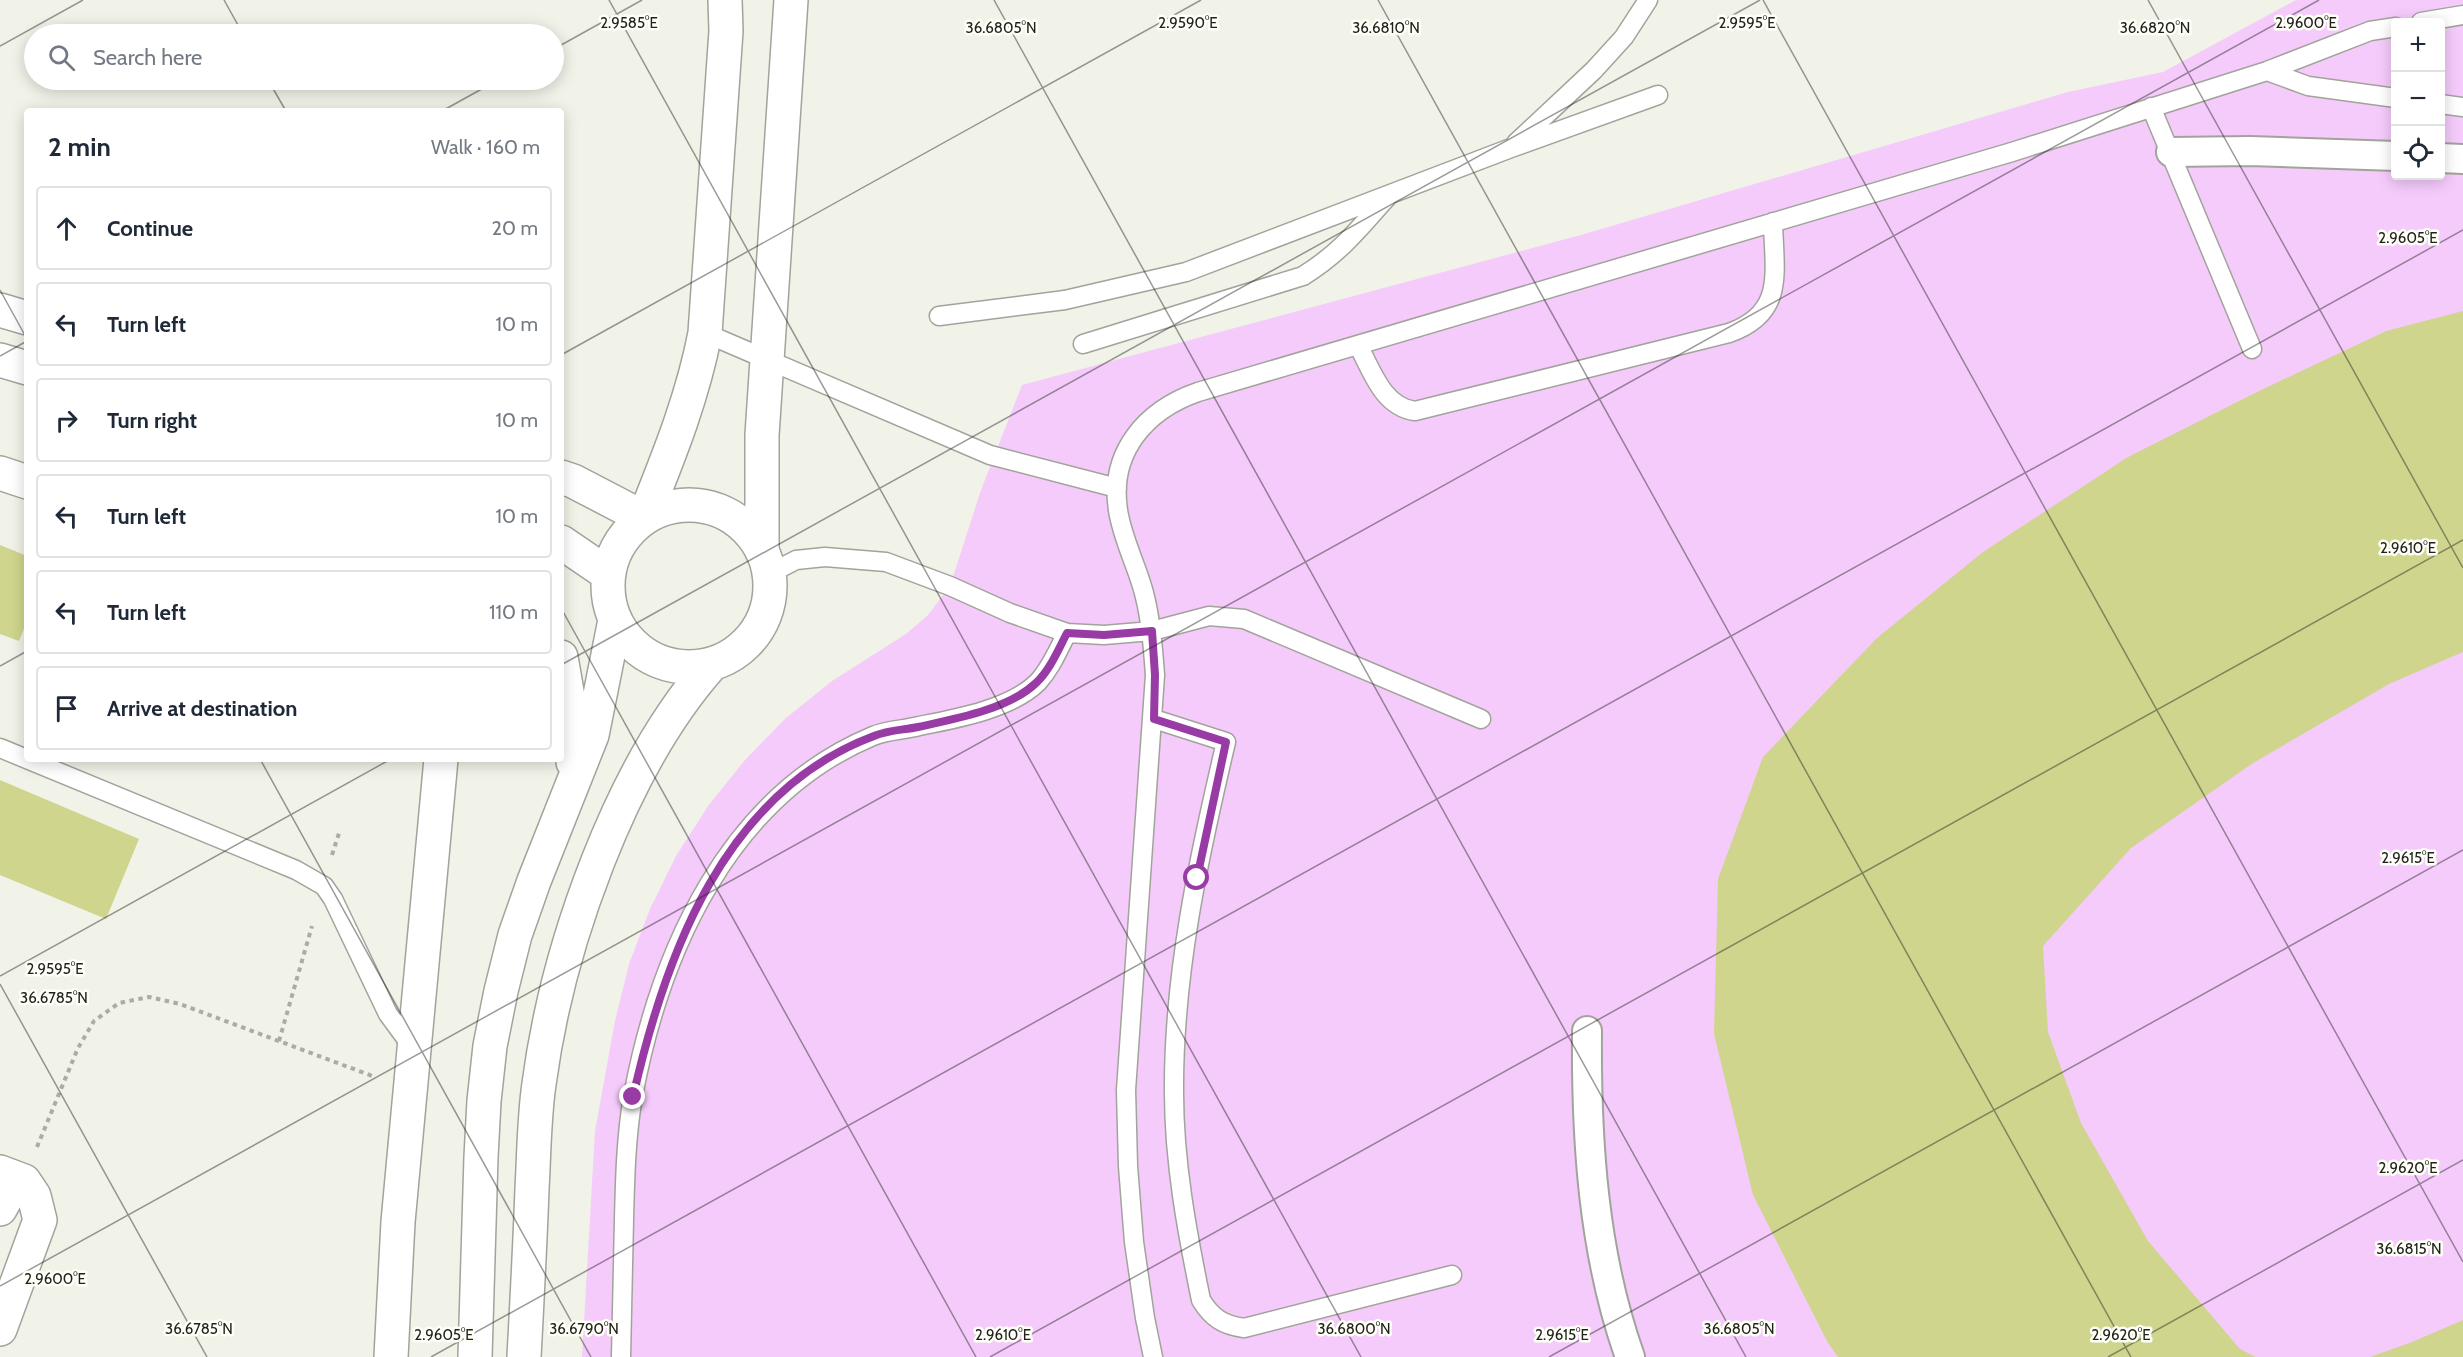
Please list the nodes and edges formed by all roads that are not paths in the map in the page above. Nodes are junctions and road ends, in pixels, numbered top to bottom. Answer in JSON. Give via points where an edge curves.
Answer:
{"nodes":[{"id":1,"x":791,"y":0,"type":"edge"},
{"id":2,"x":1648,"y":0,"type":"edge"},
{"id":3,"x":726,"y":10,"type":"edge"},
{"id":4,"x":2463,"y":15,"type":"edge"},
{"id":5,"x":2445,"y":18,"type":"edge"},
{"id":6,"x":2391,"y":28,"type":"edge"},
{"id":7,"x":2267,"y":71,"type":"junction"},
{"id":8,"x":1658,"y":95,"type":"dead end"},
{"id":9,"x":2391,"y":97,"type":"edge"},
{"id":10,"x":2445,"y":105,"type":"edge"},
{"id":11,"x":2151,"y":107,"type":"junction"},
{"id":12,"x":2463,"y":107,"type":"edge"},
{"id":13,"x":1511,"y":148,"type":"junction"},
{"id":14,"x":2171,"y":152,"type":"junction"},
{"id":15,"x":2391,"y":156,"type":"edge"},
{"id":16,"x":2445,"y":158,"type":"edge"},
{"id":17,"x":2463,"y":159,"type":"edge"},
{"id":18,"x":1389,"y":195,"type":"junction"},
{"id":19,"x":1773,"y":222,"type":"junction"},
{"id":20,"x":0,"y":310,"type":"edge"},
{"id":21,"x":939,"y":316,"type":"dead end"},
{"id":22,"x":24,"y":317,"type":"edge"},
{"id":23,"x":705,"y":333,"type":"junction"},
{"id":24,"x":1083,"y":344,"type":"dead end"},
{"id":25,"x":1358,"y":345,"type":"junction"},
{"id":26,"x":2252,"y":349,"type":"dead end"},
{"id":27,"x":0,"y":360,"type":"edge"},
{"id":28,"x":767,"y":360,"type":"junction"},
{"id":29,"x":24,"y":367,"type":"edge"},
{"id":30,"x":0,"y":473,"type":"edge"},
{"id":31,"x":564,"y":478,"type":"edge"},
{"id":32,"x":24,"y":481,"type":"edge"},
{"id":33,"x":1117,"y":488,"type":"junction"},
{"id":34,"x":644,"y":518,"type":"junction"},
{"id":35,"x":564,"y":544,"type":"edge"},
{"id":36,"x":766,"y":562,"type":"junction"},
{"id":37,"x":608,"y":574,"type":"junction"},
{"id":38,"x":615,"y":620,"type":"junction"},
{"id":39,"x":1152,"y":631,"type":"junction"},
{"id":40,"x":1067,"y":633,"type":"junction"},
{"id":41,"x":712,"y":664,"type":"junction"},
{"id":42,"x":564,"y":674,"type":"edge"},
{"id":43,"x":1154,"y":719,"type":"junction"},
{"id":44,"x":1481,"y":719,"type":"dead end"},
{"id":45,"x":0,"y":748,"type":"edge"},
{"id":46,"x":24,"y":758,"type":"edge"},
{"id":47,"x":34,"y":762,"type":"edge"},
{"id":48,"x":441,"y":762,"type":"edge"},
{"id":49,"x":574,"y":779,"type":"junction"},
{"id":50,"x":1587,"y":1031,"type":"dead end"},
{"id":51,"x":415,"y":1049,"type":"junction"},
{"id":52,"x":12,"y":1176,"type":"edge"},
{"id":53,"x":0,"y":1209,"type":"edge"},
{"id":54,"x":1452,"y":1275,"type":"dead end"},
{"id":55,"x":0,"y":1329,"type":"edge"},
{"id":56,"x":391,"y":1357,"type":"edge"},
{"id":57,"x":475,"y":1357,"type":"edge"},
{"id":58,"x":524,"y":1357,"type":"edge"},
{"id":59,"x":621,"y":1357,"type":"edge"},
{"id":60,"x":1153,"y":1357,"type":"edge"},
{"id":61,"x":1630,"y":1357,"type":"edge"}],
"edges":[{"from":1,"to":28,"type":"main road"},
{"from":2,"to":13,"type":"lane","via":[[1624,37],[1594,70]]},
{"from":3,"to":23,"type":"main road"},
{"from":4,"to":5,"type":"lane"},
{"from":6,"to":7,"type":"lane","via":[[2370,31]]},
{"from":7,"to":9,"type":"lane","via":[[2308,86]]},
{"from":7,"to":11,"type":"lane"},
{"from":8,"to":13,"type":"lane"},
{"from":10,"to":12,"type":"lane"},
{"from":11,"to":14,"type":"lane"},
{"from":11,"to":19,"type":"lane"},
{"from":13,"to":18,"type":"lane"},
{"from":14,"to":15,"type":"street"},
{"from":14,"to":26,"type":"lane"},
{"from":16,"to":17,"type":"street"},
{"from":18,"to":21,"type":"lane","via":[[1186,272],[1065,300]]},
{"from":18,"to":24,"type":"lane","via":[[1350,241],[1303,276]]},
{"from":19,"to":25,"type":"lane"},
{"from":19,"to":25,"type":"lane","via":[[1771,298],[1762,314],[1747,327],[1729,333],[1415,411],[1392,403]]},
{"from":20,"to":22,"type":"main road"},
{"from":23,"to":28,"type":"lane"},
{"from":23,"to":34,"type":"main road","via":[[689,399]]},
{"from":25,"to":33,"type":"lane","via":[[1177,400],[1157,412],[1134,437],[1120,467]]},
{"from":27,"to":29,"type":"main road"},
{"from":28,"to":33,"type":"lane","via":[[990,455]]},
{"from":28,"to":36,"type":"main road","via":[[762,435]]},
{"from":30,"to":32,"type":"main road"},
{"from":31,"to":34,"type":"main road"},
{"from":33,"to":39,"type":"lane","via":[[1118,510]]},
{"from":34,"to":36,"type":"main road","via":[[665,507],[711,507],[750,532]]},
{"from":34,"to":37,"type":"main road","via":[[626,533],[614,552]]},
{"from":35,"to":37,"type":"main road"},
{"from":36,"to":40,"type":"lane","via":[[825,557],[886,562]]},
{"from":36,"to":41,"type":"main road","via":[[769,596],[763,619],[750,639],[733,654]]},
{"from":37,"to":38,"type":"main road","via":[[608,598]]},
{"from":38,"to":41,"type":"main road","via":[[628,640],[645,655],[689,667]]},
{"from":38,"to":49,"type":"main road","via":[[592,735]]},
{"from":39,"to":40,"type":"lane"},
{"from":39,"to":43,"type":"lane"},
{"from":39,"to":44,"type":"lane","via":[[1209,616],[1244,619]]},
{"from":40,"to":59,"type":"lane","via":[[1050,666],[1020,695],[971,713],[875,735],[802,775],[771,803],[723,859],[682,938],[662,987],[633,1097],[626,1158]]},
{"from":41,"to":58,"type":"main road","via":[[686,693],[627,798],[602,854],[562,968],[538,1085]]},
{"from":42,"to":49,"type":"main road","via":[[573,726]]},
{"from":43,"to":54,"type":"lane","via":[[1226,742],[1187,937],[1174,1093],[1179,1170],[1201,1300],[1218,1321],[1244,1328]]},
{"from":43,"to":60,"type":"lane","via":[[1126,1090],[1134,1242]]},
{"from":45,"to":46,"type":"lane"},
{"from":47,"to":51,"type":"lane","via":[[296,870],[324,886],[388,1014]]},
{"from":48,"to":51,"type":"main road"},
{"from":49,"to":57,"type":"main road","via":[[516,936],[490,1046],[482,1135]]},
{"from":50,"to":61,"type":"street","via":[[1586,1111],[1593,1190],[1606,1269]]},
{"from":51,"to":56,"type":"main road","via":[[398,1222]]},
{"from":52,"to":53,"type":"main road","via":[[10,1191]]},
{"from":52,"to":55,"type":"main road","via":[[34,1196],[40,1220]]}]}
